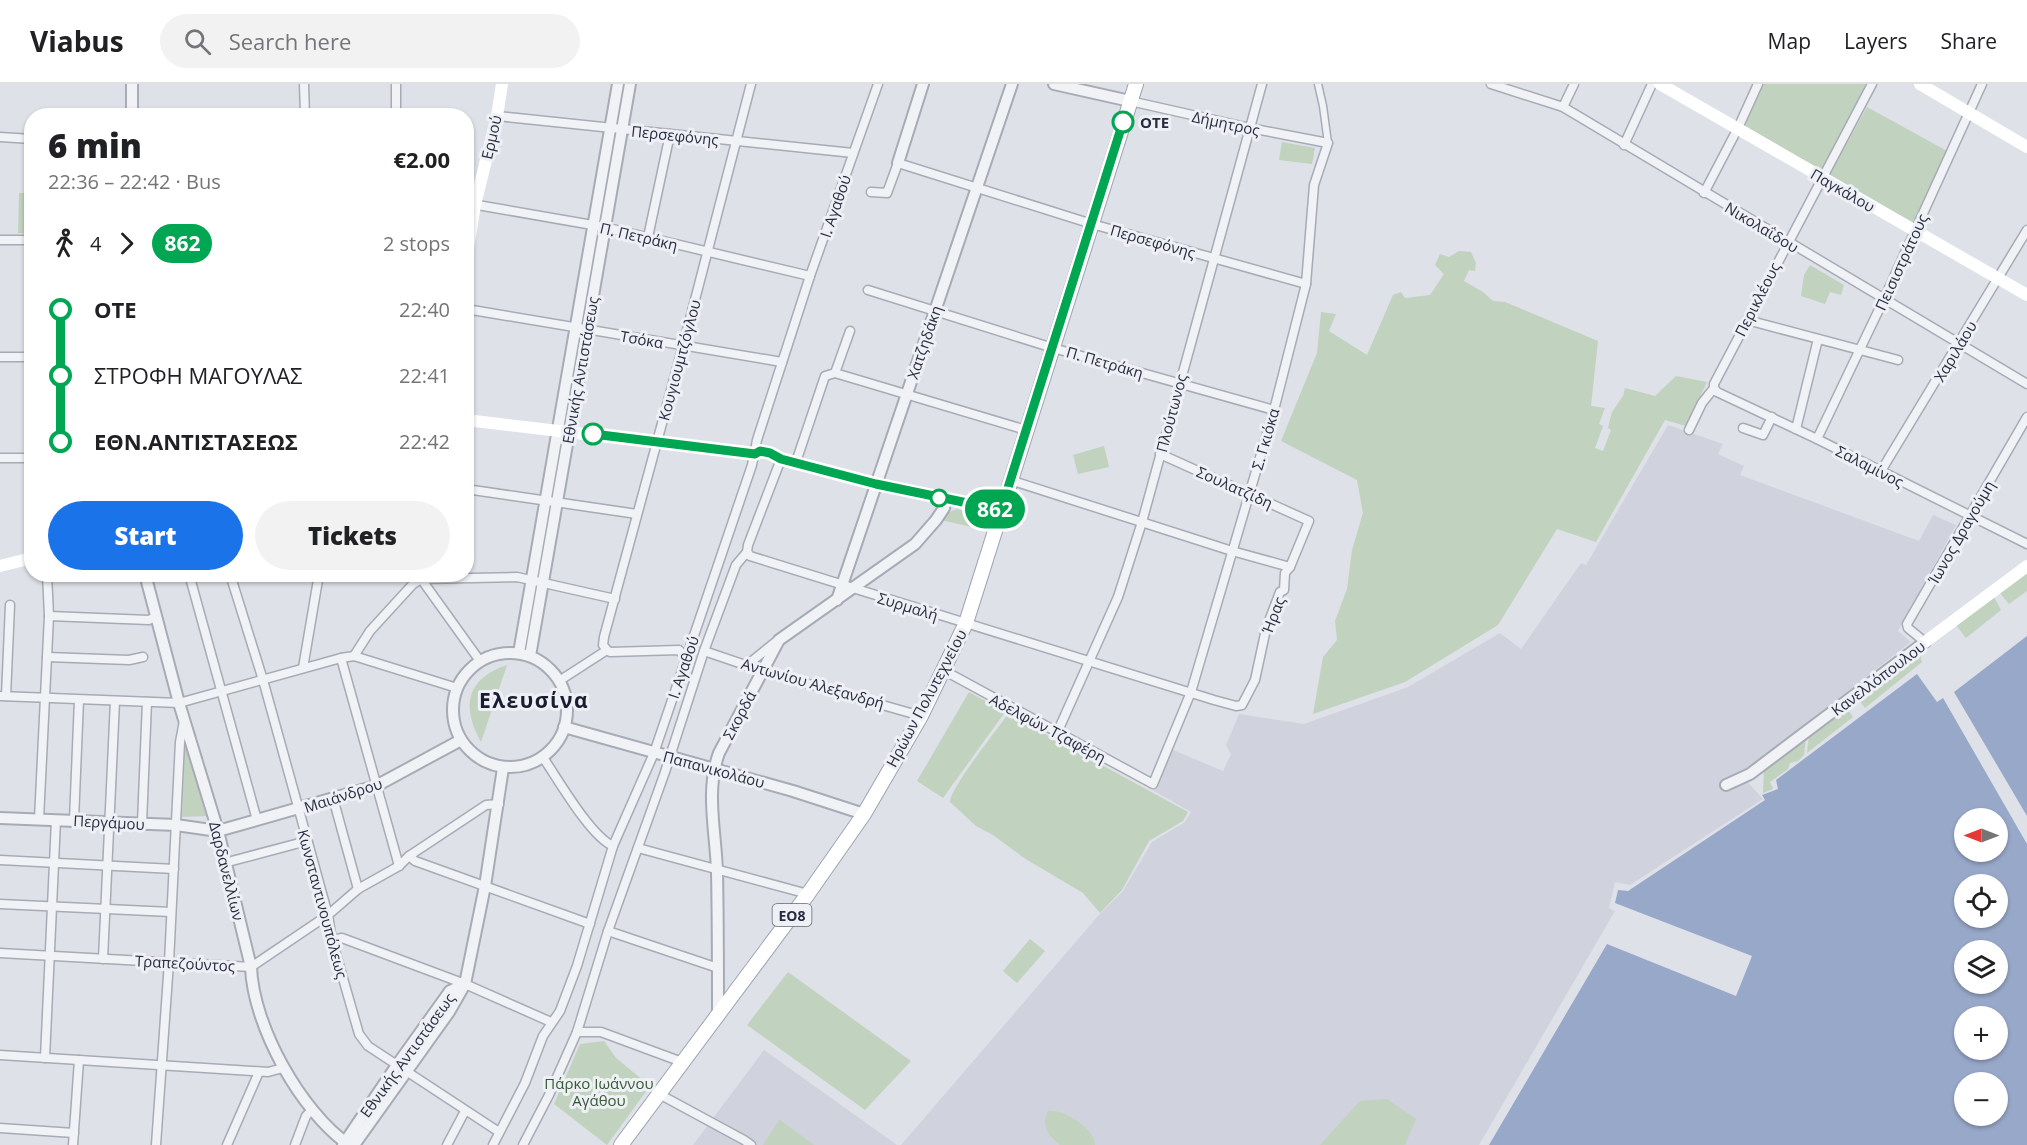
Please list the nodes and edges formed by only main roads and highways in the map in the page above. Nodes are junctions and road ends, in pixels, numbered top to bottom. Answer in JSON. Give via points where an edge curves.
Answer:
{"nodes":[{"id":1,"x":502,"y":84,"type":"edge"},
{"id":2,"x":1136,"y":84,"type":"edge"},
{"id":3,"x":1660,"y":84,"type":"edge"},
{"id":4,"x":1920,"y":84,"type":"edge"},
{"id":5,"x":2027,"y":147,"type":"edge"},
{"id":6,"x":474,"y":194,"type":"edge"},
{"id":7,"x":2027,"y":295,"type":"edge"},
{"id":8,"x":474,"y":421,"type":"edge"},
{"id":9,"x":1001,"y":510,"type":"junction"},
{"id":10,"x":24,"y":560,"type":"edge"},
{"id":11,"x":0,"y":566,"type":"edge"},
{"id":12,"x":2027,"y":566,"type":"edge"},
{"id":13,"x":1925,"y":642,"type":"road end"},
{"id":14,"x":621,"y":1145,"type":"edge"}],
"edges":[{"from":1,"to":6,"type":"main road","name":"Ερμού","via":[[497,116]]},
{"from":2,"to":9,"type":"main road","name":"Ηρώων Πολυτεχνείου","number":"ΕΟ8"},
{"from":3,"to":7,"type":"main road","name":"Παγκάλου"},
{"from":4,"to":5,"type":"main road"},
{"from":8,"to":9,"type":"main road","via":[[755,454],[760,451],[876,484]]},
{"from":9,"to":14,"type":"main road","name":"Ηρώων Πολυτεχνείου","number":"ΕΟ8","via":[[966,623],[921,716],[864,814]]},
{"from":10,"to":11,"type":"main road"},
{"from":12,"to":13,"type":"main road","name":"Κανελλόπουλου"}]}
